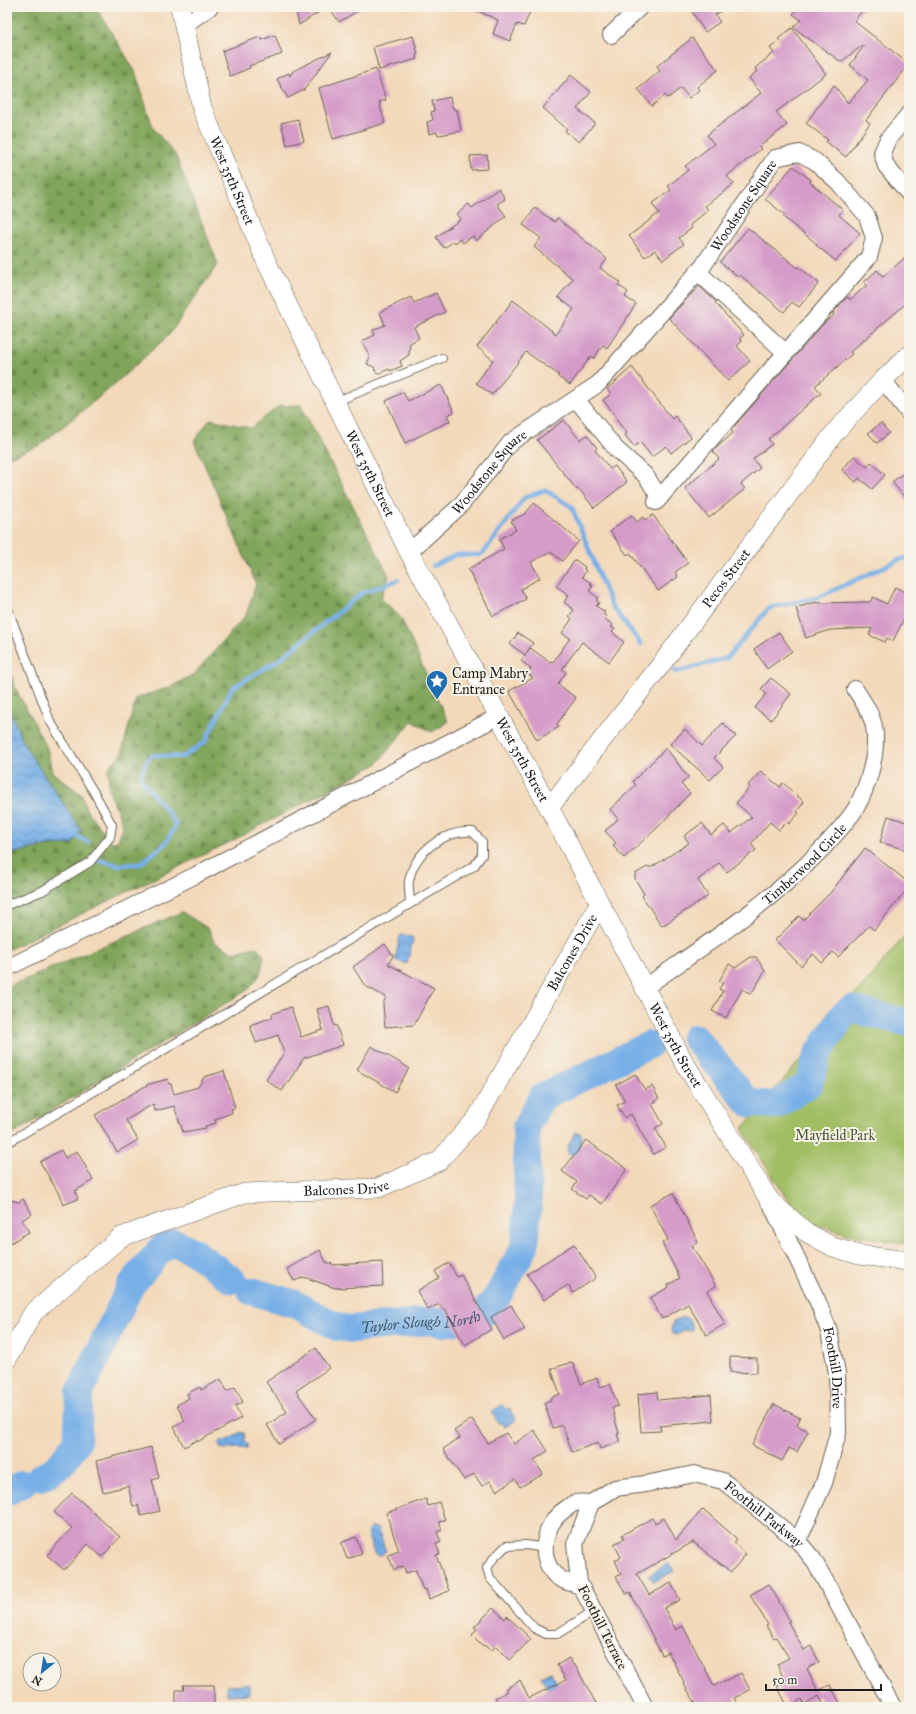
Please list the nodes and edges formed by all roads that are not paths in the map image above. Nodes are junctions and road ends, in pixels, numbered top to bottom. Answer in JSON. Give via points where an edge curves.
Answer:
{"nodes":[{"id":1,"x":180,"y":7,"type":"edge"},
{"id":2,"x":210,"y":7,"type":"edge"},
{"id":3,"x":640,"y":7,"type":"edge"},
{"id":4,"x":183,"y":26,"type":"junction"},
{"id":5,"x":611,"y":35,"type":"dead end"},
{"id":6,"x":909,"y":114,"type":"edge"},
{"id":7,"x":909,"y":194,"type":"edge"},
{"id":8,"x":698,"y":272,"type":"junction"},
{"id":9,"x":786,"y":353,"type":"junction"},
{"id":10,"x":909,"y":355,"type":"edge"},
{"id":11,"x":442,"y":358,"type":"dead end"},
{"id":12,"x":883,"y":380,"type":"junction"},
{"id":13,"x":576,"y":398,"type":"junction"},
{"id":14,"x":335,"y":402,"type":"junction"},
{"id":15,"x":909,"y":413,"type":"edge"},
{"id":16,"x":409,"y":552,"type":"junction"},
{"id":17,"x":7,"y":607,"type":"edge"},
{"id":18,"x":855,"y":689,"type":"dead end"},
{"id":19,"x":499,"y":716,"type":"junction"},
{"id":20,"x":549,"y":808,"type":"junction"},
{"id":21,"x":410,"y":903,"type":"junction"},
{"id":22,"x":7,"y":905,"type":"edge"},
{"id":23,"x":599,"y":905,"type":"junction"},
{"id":24,"x":7,"y":968,"type":"edge"},
{"id":25,"x":644,"y":988,"type":"junction"},
{"id":26,"x":7,"y":1144,"type":"edge"},
{"id":27,"x":770,"y":1200,"type":"junction"},
{"id":28,"x":909,"y":1261,"type":"edge"},
{"id":29,"x":7,"y":1359,"type":"edge"},
{"id":30,"x":591,"y":1503,"type":"junction"},
{"id":31,"x":798,"y":1541,"type":"junction"},
{"id":32,"x":544,"y":1548,"type":"junction"},
{"id":33,"x":581,"y":1586,"type":"junction"},
{"id":34,"x":594,"y":1611,"type":"junction"},
{"id":35,"x":645,"y":1707,"type":"edge"},
{"id":36,"x":893,"y":1707,"type":"edge"}],
"edges":[{"from":1,"to":4,"type":"street","name":"West 35th Street"},
{"from":2,"to":4,"type":"street"},
{"from":3,"to":5,"type":"street"},
{"from":4,"to":14,"type":"street","name":"West 35th Street","via":[[202,108],[267,263]]},
{"from":6,"to":7,"type":"street","via":[[888,139],[882,153],[886,166]]},
{"from":8,"to":9,"type":"street"},
{"from":8,"to":9,"type":"street","name":"Woodstone Square","via":[[774,158],[799,153],[815,161],[838,182],[867,216],[874,238],[870,257]]},
{"from":8,"to":13,"type":"street","name":"Woodstone Square","via":[[598,384]]},
{"from":9,"to":13,"type":"street","name":"Woodstone Square","via":[[658,500],[646,476],[616,449]]},
{"from":10,"to":12,"type":"street","name":"Pecos Street"},
{"from":11,"to":14,"type":"lane"},
{"from":12,"to":15,"type":"street"},
{"from":12,"to":20,"type":"street","name":"Pecos Street","via":[[836,431],[663,662]]},
{"from":13,"to":16,"type":"street","name":"Woodstone Square","via":[[511,442],[460,506]]},
{"from":14,"to":16,"type":"street","name":"West 35th Street"},
{"from":16,"to":19,"type":"street","name":"West 35th Street"},
{"from":17,"to":22,"type":"lane","via":[[50,721],[112,825],[110,837],[90,862],[42,891]]},
{"from":18,"to":25,"type":"street","name":"Timberwood Circle","via":[[869,712],[875,735],[872,766],[856,808],[838,832],[810,861],[771,896]]},
{"from":19,"to":20,"type":"street","name":"West 35th Street"},
{"from":19,"to":24,"type":"street","via":[[196,875]]},
{"from":20,"to":23,"type":"street","name":"West 35th Street"},
{"from":21,"to":21,"type":"lane","via":[[408,881],[416,862],[425,850],[439,839],[463,831],[473,832],[482,842],[482,855],[474,866]]},
{"from":21,"to":26,"type":"lane"},
{"from":23,"to":25,"type":"street","name":"West 35th Street"},
{"from":23,"to":29,"type":"street","name":"Balcones Drive","via":[[477,1118],[439,1162],[378,1188],[245,1193],[121,1237],[33,1313]]},
{"from":25,"to":27,"type":"street","name":"West 35th Street","via":[[684,1062]]},
{"from":27,"to":28,"type":"street","name":"West 35th Street","via":[[806,1232],[833,1247],[860,1255]]},
{"from":27,"to":31,"type":"street","name":"Foothill Drive","via":[[818,1302],[829,1331],[837,1373],[838,1433],[824,1483]]},
{"from":30,"to":31,"type":"street","name":"Foothill Parkway","via":[[615,1488],[694,1474],[723,1481]]},
{"from":30,"to":32,"type":"street","via":[[575,1503],[559,1513],[548,1530]]},
{"from":30,"to":33,"type":"street","name":"Foothill Terrace","via":[[575,1544]]},
{"from":31,"to":36,"type":"street","name":"Foothill Parkway","via":[[813,1559]]},
{"from":32,"to":33,"type":"street","via":[[546,1561],[554,1574],[564,1581]]},
{"from":32,"to":34,"type":"lane","via":[[526,1545],[506,1546],[487,1568],[490,1578],[534,1628],[546,1634],[557,1634]]},
{"from":33,"to":34,"type":"street","name":"Foothill Terrace"},
{"from":34,"to":35,"type":"street","name":"Foothill Terrace"}]}
